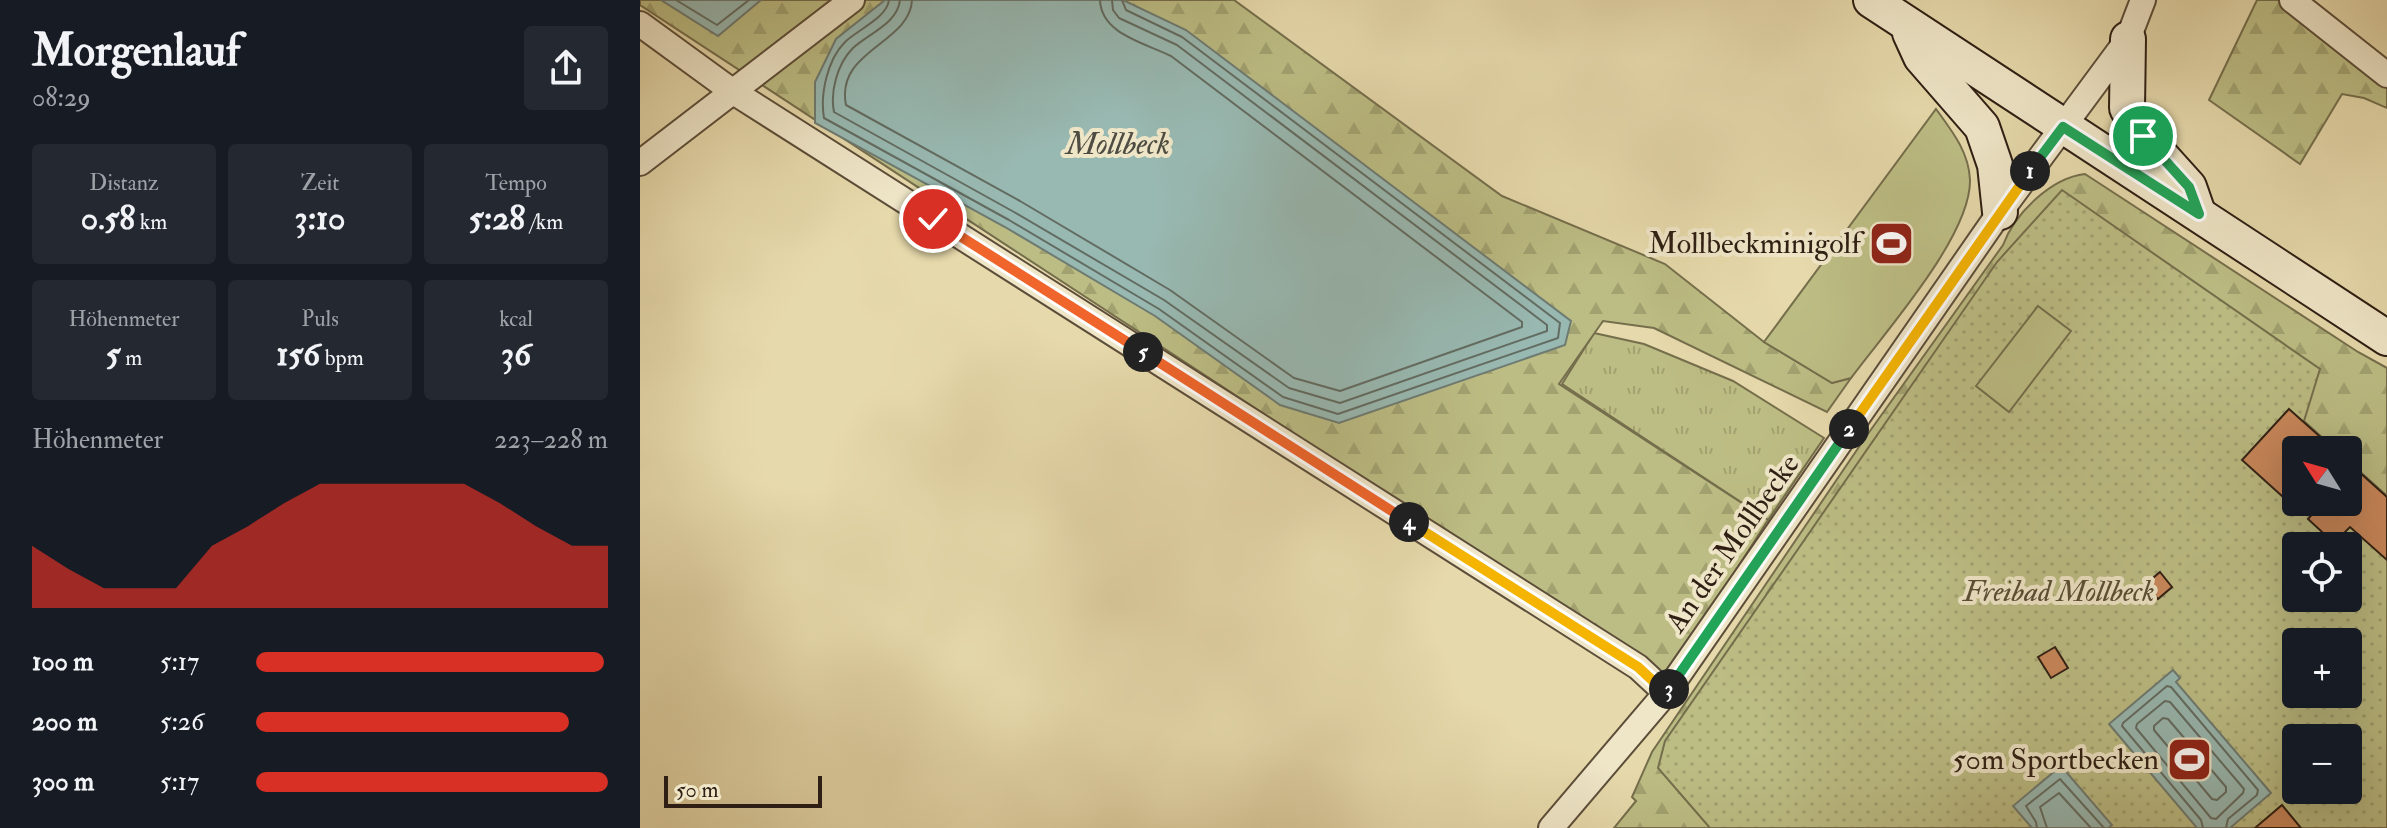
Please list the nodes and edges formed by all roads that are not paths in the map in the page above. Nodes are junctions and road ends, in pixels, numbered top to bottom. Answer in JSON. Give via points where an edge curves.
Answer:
{"nodes":[{"id":1,"x":852,"y":0,"type":"edge"},
{"id":2,"x":1871,"y":0,"type":"edge"},
{"id":3,"x":2143,"y":0,"type":"edge"},
{"id":4,"x":2292,"y":0,"type":"edge"},
{"id":5,"x":640,"y":24,"type":"edge"},
{"id":6,"x":1907,"y":26,"type":"junction"},
{"id":7,"x":2128,"y":39,"type":"junction"},
{"id":8,"x":2387,"y":75,"type":"edge"},
{"id":9,"x":732,"y":91,"type":"junction"},
{"id":10,"x":2063,"y":127,"type":"junction"},
{"id":11,"x":640,"y":163,"type":"edge"},
{"id":12,"x":2000,"y":212,"type":"junction"},
{"id":13,"x":2199,"y":214,"type":"junction"},
{"id":14,"x":2387,"y":338,"type":"edge"},
{"id":15,"x":1666,"y":693,"type":"junction"},
{"id":16,"x":1551,"y":828,"type":"edge"}],
"edges":[{"from":1,"to":9,"type":"street"},
{"from":2,"to":6,"type":"main road"},
{"from":3,"to":7,"type":"street","name":"An der Mollbecke"},
{"from":4,"to":8,"type":"street"},
{"from":5,"to":9,"type":"street"},
{"from":6,"to":10,"type":"main road"},
{"from":6,"to":12,"type":"main road","via":[[1921,57],[1982,127],[1995,165]]},
{"from":7,"to":10,"type":"street","name":"An der Mollbecke"},
{"from":7,"to":13,"type":"main road","via":[[2127,108],[2143,136],[2189,187]]},
{"from":9,"to":11,"type":"street"},
{"from":9,"to":15,"type":"street","via":[[1638,667]]},
{"from":10,"to":12,"type":"street","name":"An der Mollbecke"},
{"from":10,"to":13,"type":"main road"},
{"from":12,"to":15,"type":"street","name":"An der Mollbecke"},
{"from":13,"to":14,"type":"main road"},
{"from":15,"to":16,"type":"street","name":"An der Mollbecke"}]}
